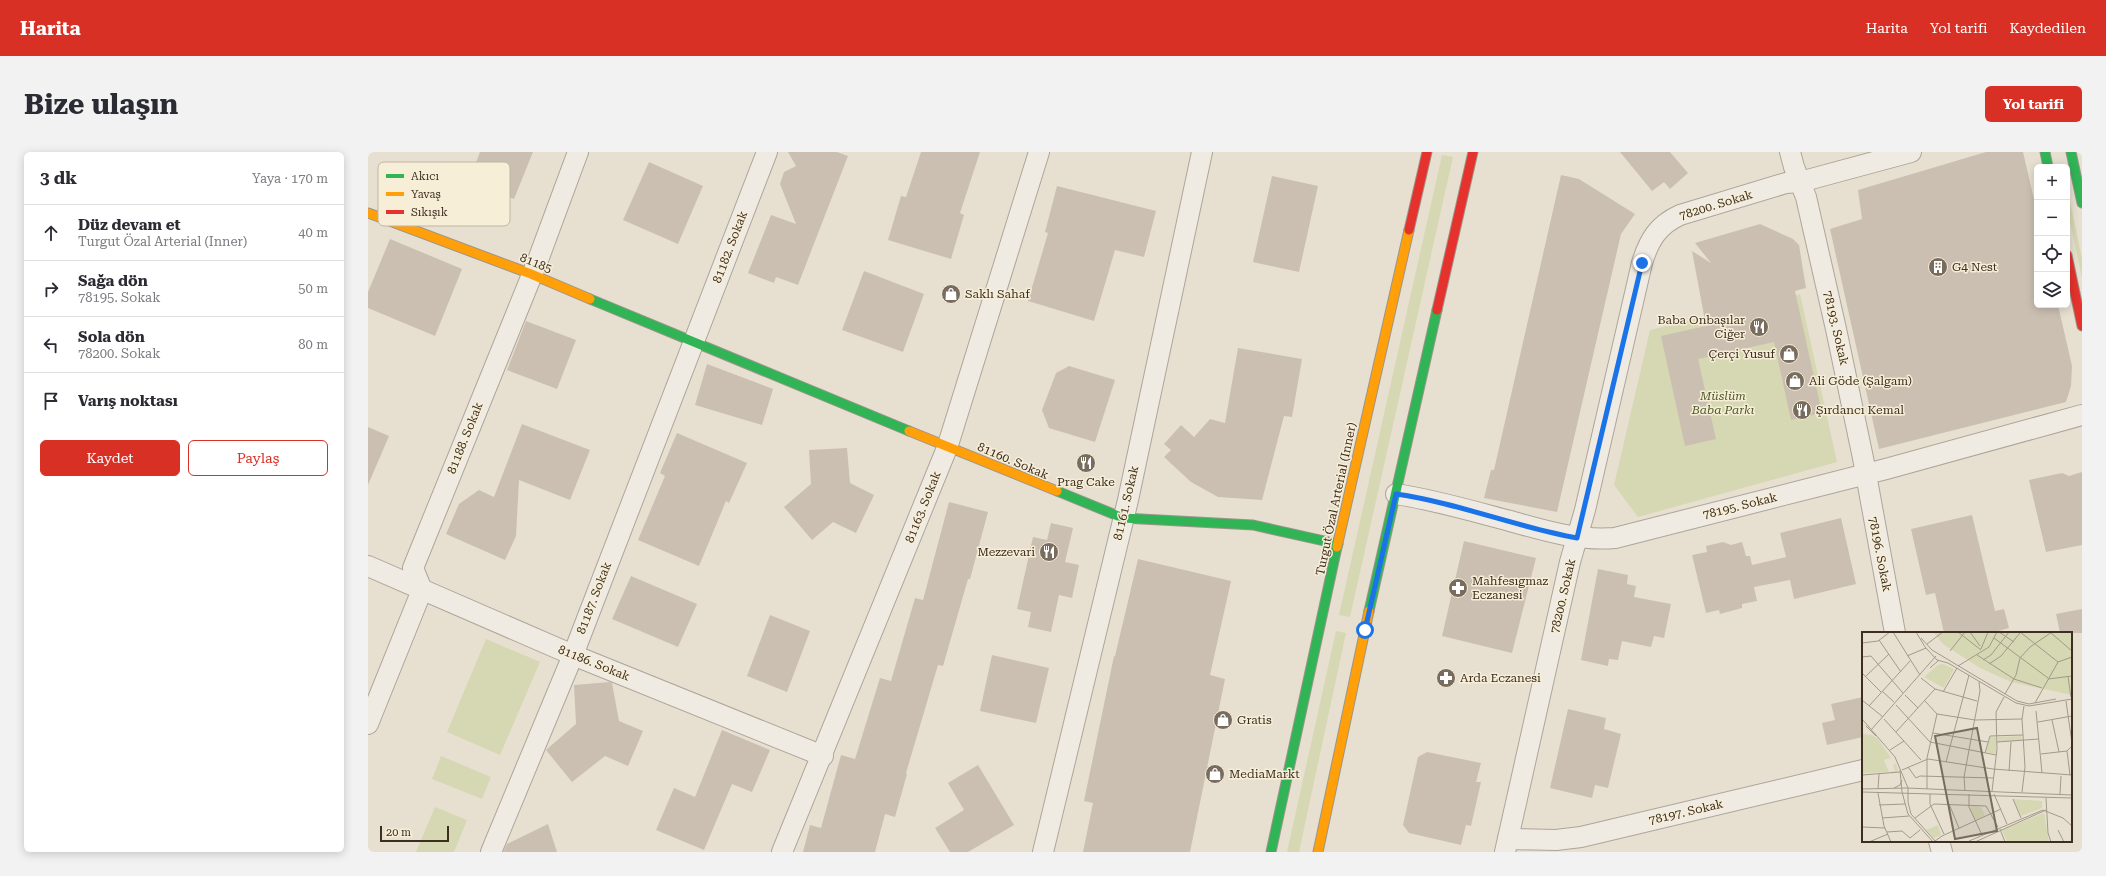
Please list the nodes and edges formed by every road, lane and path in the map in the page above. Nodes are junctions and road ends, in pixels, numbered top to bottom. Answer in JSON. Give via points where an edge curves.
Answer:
{"nodes":[{"id":1,"x":578,"y":152,"type":"edge"},
{"id":2,"x":767,"y":152,"type":"edge"},
{"id":3,"x":1039,"y":152,"type":"edge"},
{"id":4,"x":1202,"y":152,"type":"edge"},
{"id":5,"x":1426,"y":152,"type":"edge"},
{"id":6,"x":1472,"y":152,"type":"edge"},
{"id":7,"x":1790,"y":152,"type":"edge"},
{"id":8,"x":1911,"y":152,"type":"edge"},
{"id":9,"x":2045,"y":152,"type":"edge"},
{"id":10,"x":2071,"y":152,"type":"edge"},
{"id":11,"x":2047,"y":164,"type":"edge"},
{"id":12,"x":1800,"y":182,"type":"junction"},
{"id":13,"x":2082,"y":203,"type":"edge"},
{"id":14,"x":368,"y":213,"type":"edge"},
{"id":15,"x":378,"y":217,"type":"edge"},
{"id":16,"x":403,"y":226,"type":"edge"},
{"id":17,"x":2070,"y":269,"type":"edge"},
{"id":18,"x":531,"y":274,"type":"junction"},
{"id":19,"x":2082,"y":326,"type":"edge"},
{"id":20,"x":692,"y":342,"type":"junction"},
{"id":21,"x":2082,"y":415,"type":"edge"},
{"id":22,"x":947,"y":448,"type":"junction"},
{"id":23,"x":1866,"y":474,"type":"junction"},
{"id":24,"x":1396,"y":494,"type":"junction"},
{"id":25,"x":1123,"y":518,"type":"junction"},
{"id":26,"x":1577,"y":538,"type":"junction"},
{"id":27,"x":1338,"y":544,"type":"junction"},
{"id":28,"x":368,"y":566,"type":"edge"},
{"id":29,"x":422,"y":590,"type":"junction"},
{"id":30,"x":1895,"y":632,"type":"edge"},
{"id":31,"x":573,"y":655,"type":"junction"},
{"id":32,"x":368,"y":724,"type":"edge"},
{"id":33,"x":822,"y":756,"type":"junction"},
{"id":34,"x":1862,"y":770,"type":"edge"},
{"id":35,"x":1939,"y":842,"type":"edge"},
{"id":36,"x":1506,"y":845,"type":"edge"},
{"id":37,"x":491,"y":852,"type":"edge"},
{"id":38,"x":782,"y":852,"type":"edge"},
{"id":39,"x":1043,"y":852,"type":"edge"},
{"id":40,"x":1271,"y":852,"type":"edge"},
{"id":41,"x":1318,"y":852,"type":"edge"},
{"id":42,"x":1942,"y":852,"type":"edge"}],
"edges":[{"from":1,"to":18,"type":"street","name":"81188. Sokak"},
{"from":2,"to":20,"type":"street","name":"81182. Sokak"},
{"from":3,"to":22,"type":"street","name":"81163. Sokak"},
{"from":4,"to":25,"type":"street","name":"81161. Sokak"},
{"from":5,"to":27,"type":"main road","name":"Turgut Özal Arterial (Inner)"},
{"from":6,"to":24,"type":"main road"},
{"from":7,"to":12,"type":"street","name":"78193. Sokak"},
{"from":8,"to":12,"type":"street","name":"78200. Sokak"},
{"from":9,"to":11,"type":"main road"},
{"from":10,"to":13,"type":"main road"},
{"from":12,"to":23,"type":"street","name":"78193. Sokak","via":[[1806,197]]},
{"from":12,"to":26,"type":"street","name":"78200. Sokak","via":[[1786,183],[1680,215],[1668,220],[1653,235],[1642,263]]},
{"from":14,"to":15,"type":"main road","name":"81185"},
{"from":16,"to":18,"type":"main road","name":"81185"},
{"from":17,"to":19,"type":"main road"},
{"from":18,"to":20,"type":"main road","name":"81185"},
{"from":18,"to":29,"type":"street","name":"81188. Sokak","via":[[413,568]]},
{"from":20,"to":22,"type":"main road","name":"81160. Sokak"},
{"from":20,"to":31,"type":"street","name":"81187. Sokak"},
{"from":21,"to":23,"type":"street","name":"78195. Sokak"},
{"from":22,"to":25,"type":"main road","name":"81160. Sokak"},
{"from":22,"to":33,"type":"street","name":"81163. Sokak"},
{"from":23,"to":26,"type":"street","name":"78195. Sokak","via":[[1615,538]]},
{"from":23,"to":30,"type":"street","name":"78196. Sokak"},
{"from":24,"to":26,"type":"street","name":"78195. Sokak","via":[[1431,499]]},
{"from":24,"to":41,"type":"main road","via":[[1344,723]]},
{"from":25,"to":27,"type":"main road","name":"81160. Sokak","via":[[1253,525]]},
{"from":25,"to":39,"type":"street","name":"81161. Sokak"},
{"from":26,"to":36,"type":"street","name":"78200. Sokak"},
{"from":27,"to":40,"type":"main road","name":"Turgut Özal Arterial (Inner)"},
{"from":28,"to":29,"type":"street","name":"81186. Sokak"},
{"from":29,"to":31,"type":"street","name":"81186. Sokak"},
{"from":29,"to":32,"type":"street"},
{"from":31,"to":33,"type":"street","name":"81186. Sokak"},
{"from":31,"to":37,"type":"street","name":"81187. Sokak"},
{"from":33,"to":38,"type":"street","name":"81163. Sokak"},
{"from":34,"to":36,"type":"street","name":"78197. Sokak","via":[[1581,836]]},
{"from":35,"to":42,"type":"street"}]}
